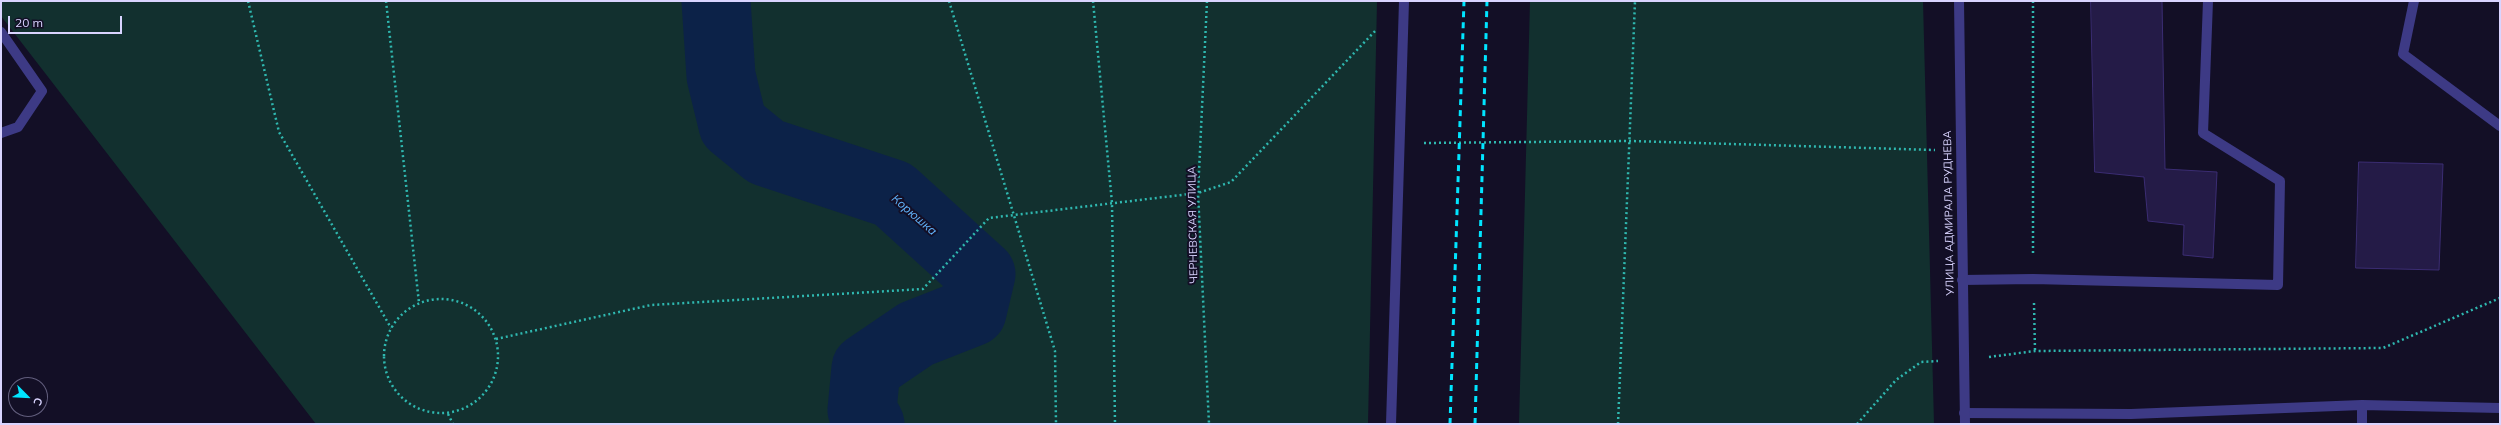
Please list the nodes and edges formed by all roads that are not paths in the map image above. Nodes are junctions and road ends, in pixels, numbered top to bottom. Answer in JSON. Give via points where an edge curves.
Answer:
{"nodes":[{"id":1,"x":1960,"y":1,"type":"edge"},
{"id":2,"x":2208,"y":1,"type":"edge"},
{"id":3,"x":2414,"y":1,"type":"edge"},
{"id":4,"x":1404,"y":2,"type":"edge"},
{"id":5,"x":1,"y":32,"type":"edge"},
{"id":6,"x":2500,"y":126,"type":"edge"},
{"id":7,"x":1,"y":133,"type":"edge"},
{"id":8,"x":1962,"y":280,"type":"junction"},
{"id":9,"x":2362,"y":405,"type":"junction"},
{"id":10,"x":2500,"y":408,"type":"edge"},
{"id":11,"x":1964,"y":413,"type":"junction"},
{"id":12,"x":2131,"y":419,"type":"edge"},
{"id":13,"x":1391,"y":424,"type":"edge"},
{"id":14,"x":1965,"y":424,"type":"edge"},
{"id":15,"x":2362,"y":424,"type":"edge"}],
"edges":[{"from":1,"to":8,"type":"street","name":"УЛИЦА АДМИРАЛА РУДНЕВА"},
{"from":2,"to":8,"type":"street","via":[[2203,133],[2280,182],[2278,285],[2033,279]]},
{"from":3,"to":6,"type":"street","via":[[2403,54]]},
{"from":4,"to":13,"type":"street"},
{"from":5,"to":7,"type":"street","via":[[42,91],[18,127]]},
{"from":8,"to":11,"type":"street","name":"УЛИЦА АДМИРАЛА РУДНЕВА"},
{"from":9,"to":10,"type":"street"},
{"from":9,"to":12,"type":"street"},
{"from":9,"to":15,"type":"street"},
{"from":11,"to":12,"type":"street"},
{"from":11,"to":14,"type":"street","name":"УЛИЦА АДМИРАЛА РУДНЕВА"}]}
